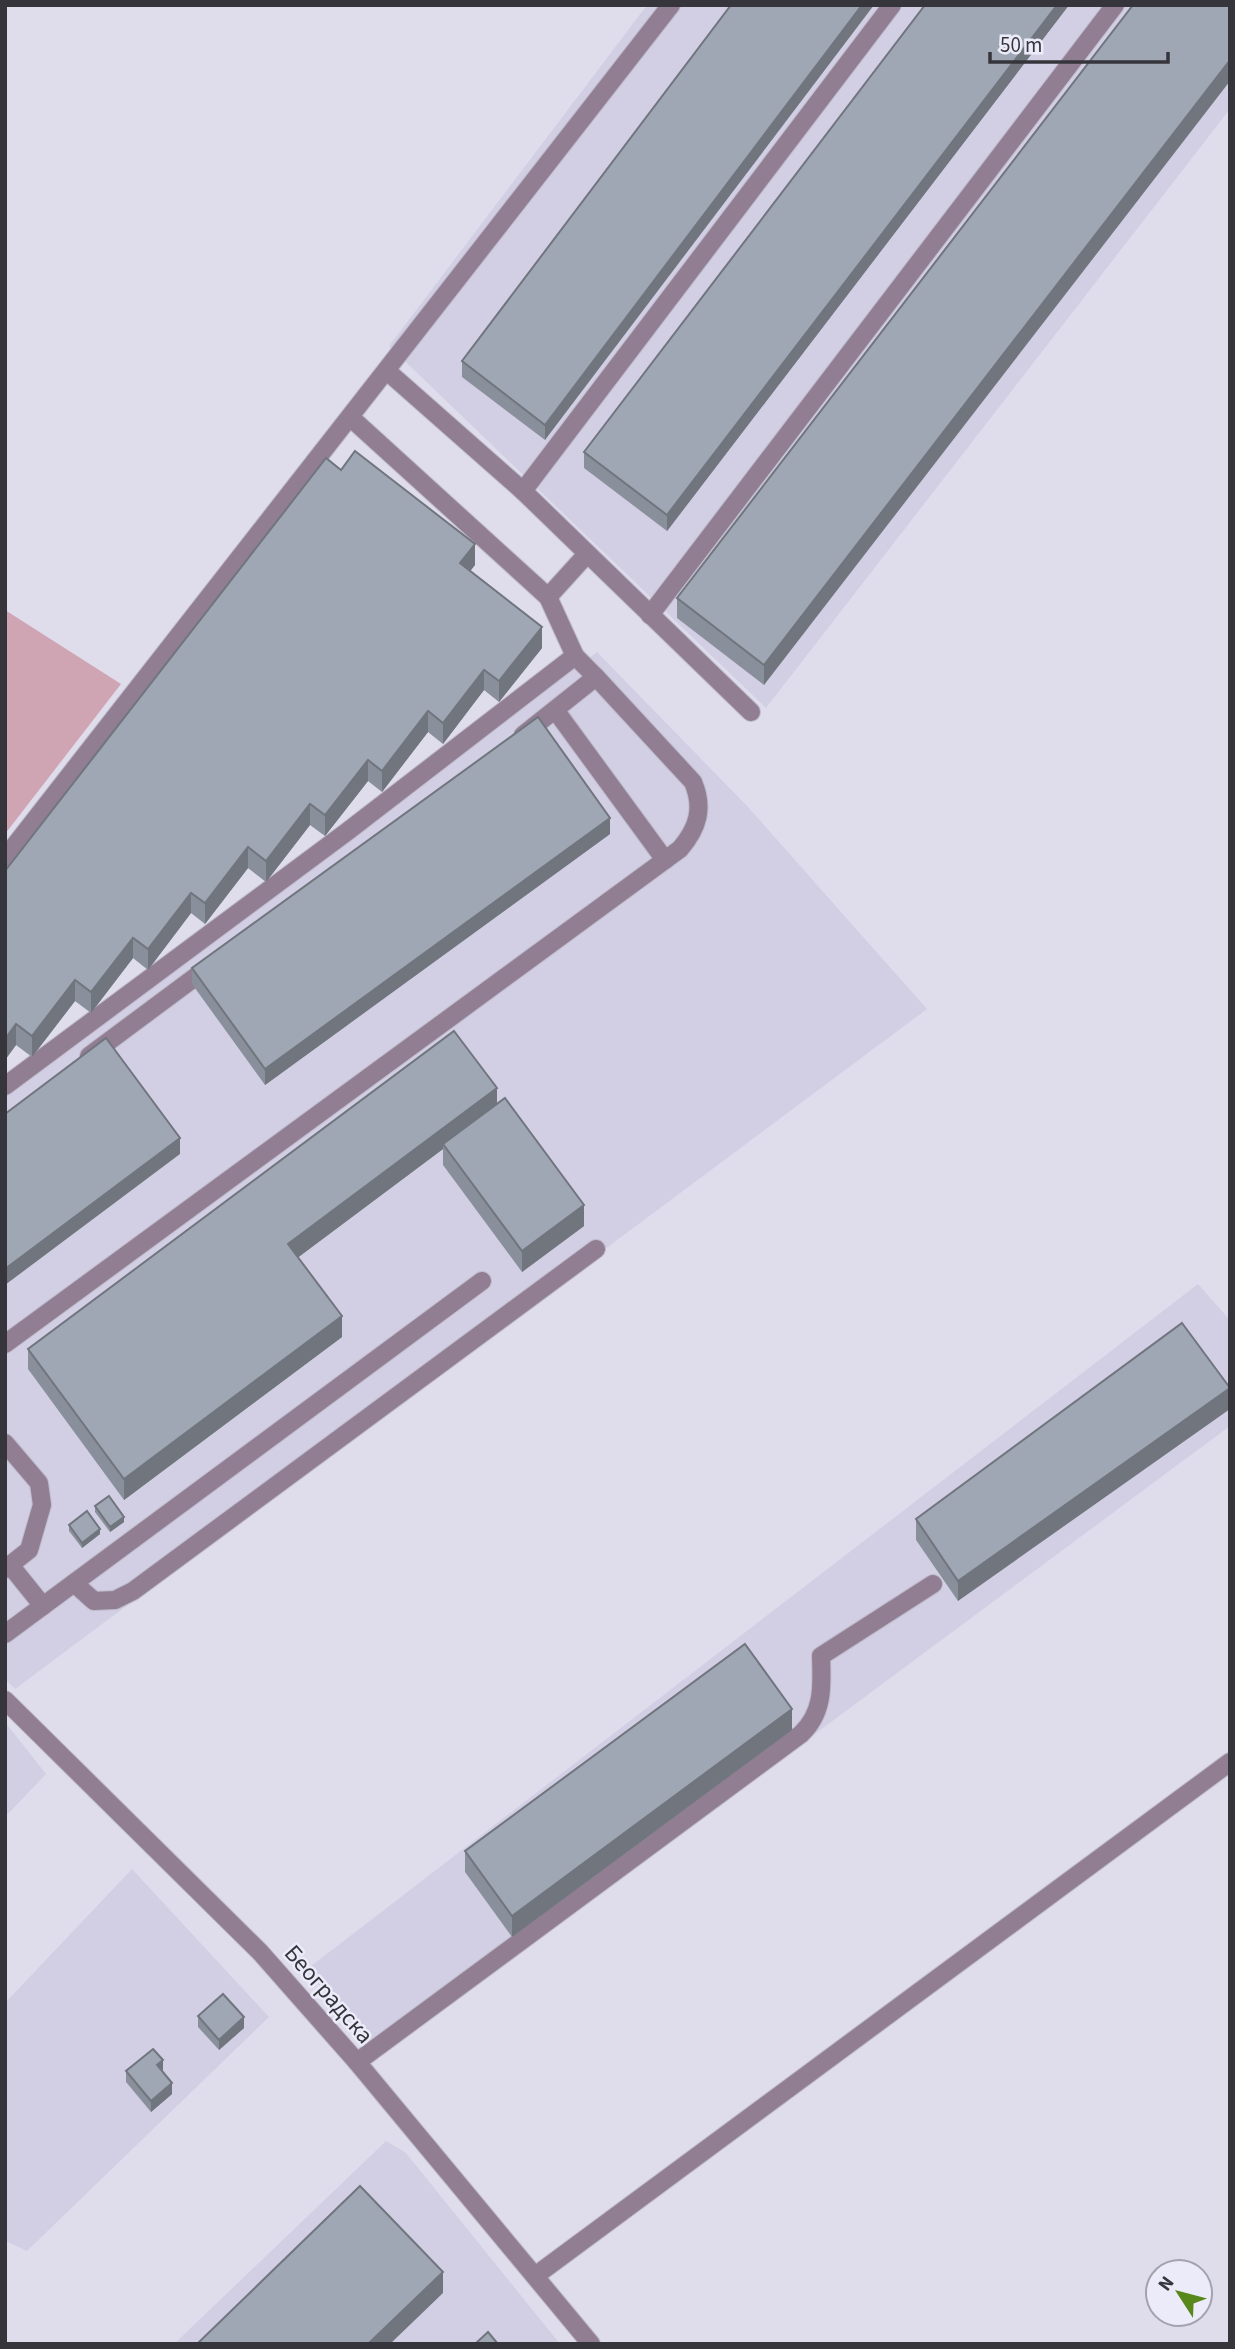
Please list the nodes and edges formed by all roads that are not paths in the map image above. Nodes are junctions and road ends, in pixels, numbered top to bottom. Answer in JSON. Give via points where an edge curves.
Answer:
{"nodes":[{"id":1,"x":671,"y":5,"type":"edge"},
{"id":2,"x":892,"y":5,"type":"edge"},
{"id":3,"x":1115,"y":5,"type":"edge"},
{"id":4,"x":387,"y":371,"type":"junction"},
{"id":5,"x":350,"y":417,"type":"junction"},
{"id":6,"x":523,"y":491,"type":"junction"},
{"id":7,"x":587,"y":554,"type":"junction"},
{"id":8,"x":548,"y":597,"type":"junction"},
{"id":9,"x":650,"y":615,"type":"junction"},
{"id":10,"x":575,"y":656,"type":"junction"},
{"id":11,"x":596,"y":677,"type":"junction"},
{"id":12,"x":556,"y":711,"type":"junction"},
{"id":13,"x":751,"y":712,"type":"dead end"},
{"id":14,"x":511,"y":744,"type":"edge"},
{"id":15,"x":5,"y":858,"type":"edge"},
{"id":16,"x":665,"y":860,"type":"junction"},
{"id":17,"x":222,"y":958,"type":"edge"},
{"id":18,"x":69,"y":1071,"type":"edge"},
{"id":19,"x":5,"y":1086,"type":"edge"},
{"id":20,"x":596,"y":1249,"type":"dead end"},
{"id":21,"x":482,"y":1281,"type":"dead end"},
{"id":22,"x":5,"y":1344,"type":"edge"},
{"id":23,"x":5,"y":1443,"type":"edge"},
{"id":24,"x":8,"y":1567,"type":"edge"},
{"id":25,"x":74,"y":1583,"type":"junction"},
{"id":26,"x":933,"y":1584,"type":"dead end"},
{"id":27,"x":43,"y":1606,"type":"junction"},
{"id":28,"x":5,"y":1634,"type":"edge"},
{"id":29,"x":5,"y":1700,"type":"edge"},
{"id":30,"x":1230,"y":1762,"type":"edge"},
{"id":31,"x":356,"y":2062,"type":"junction"},
{"id":32,"x":535,"y":2276,"type":"junction"},
{"id":33,"x":591,"y":2344,"type":"edge"}],
"edges":[{"from":1,"to":4,"type":"street"},
{"from":2,"to":6,"type":"street"},
{"from":3,"to":9,"type":"street"},
{"from":4,"to":5,"type":"street"},
{"from":4,"to":6,"type":"street"},
{"from":5,"to":8,"type":"street"},
{"from":5,"to":15,"type":"street"},
{"from":6,"to":7,"type":"street"},
{"from":7,"to":8,"type":"street"},
{"from":7,"to":9,"type":"street"},
{"from":8,"to":10,"type":"street"},
{"from":9,"to":13,"type":"street"},
{"from":10,"to":11,"type":"street"},
{"from":10,"to":19,"type":"street"},
{"from":11,"to":12,"type":"street"},
{"from":11,"to":16,"type":"street","via":[[694,782],[699,796],[696,826],[680,849]]},
{"from":12,"to":14,"type":"street"},
{"from":12,"to":16,"type":"street"},
{"from":16,"to":22,"type":"street"},
{"from":17,"to":18,"type":"street"},
{"from":20,"to":25,"type":"street","via":[[133,1591],[115,1600],[94,1601]]},
{"from":21,"to":25,"type":"street"},
{"from":23,"to":24,"type":"street","via":[[39,1483],[42,1505],[29,1550]]},
{"from":24,"to":27,"type":"street"},
{"from":25,"to":27,"type":"street"},
{"from":26,"to":31,"type":"street","via":[[821,1656],[823,1694],[817,1713],[801,1734]]},
{"from":27,"to":28,"type":"street"},
{"from":29,"to":31,"type":"street","name":"Београдска","via":[[260,1952]]},
{"from":30,"to":32,"type":"street"},
{"from":31,"to":32,"type":"street","name":"Београдска"},
{"from":32,"to":33,"type":"street","name":"Београдска"}]}
